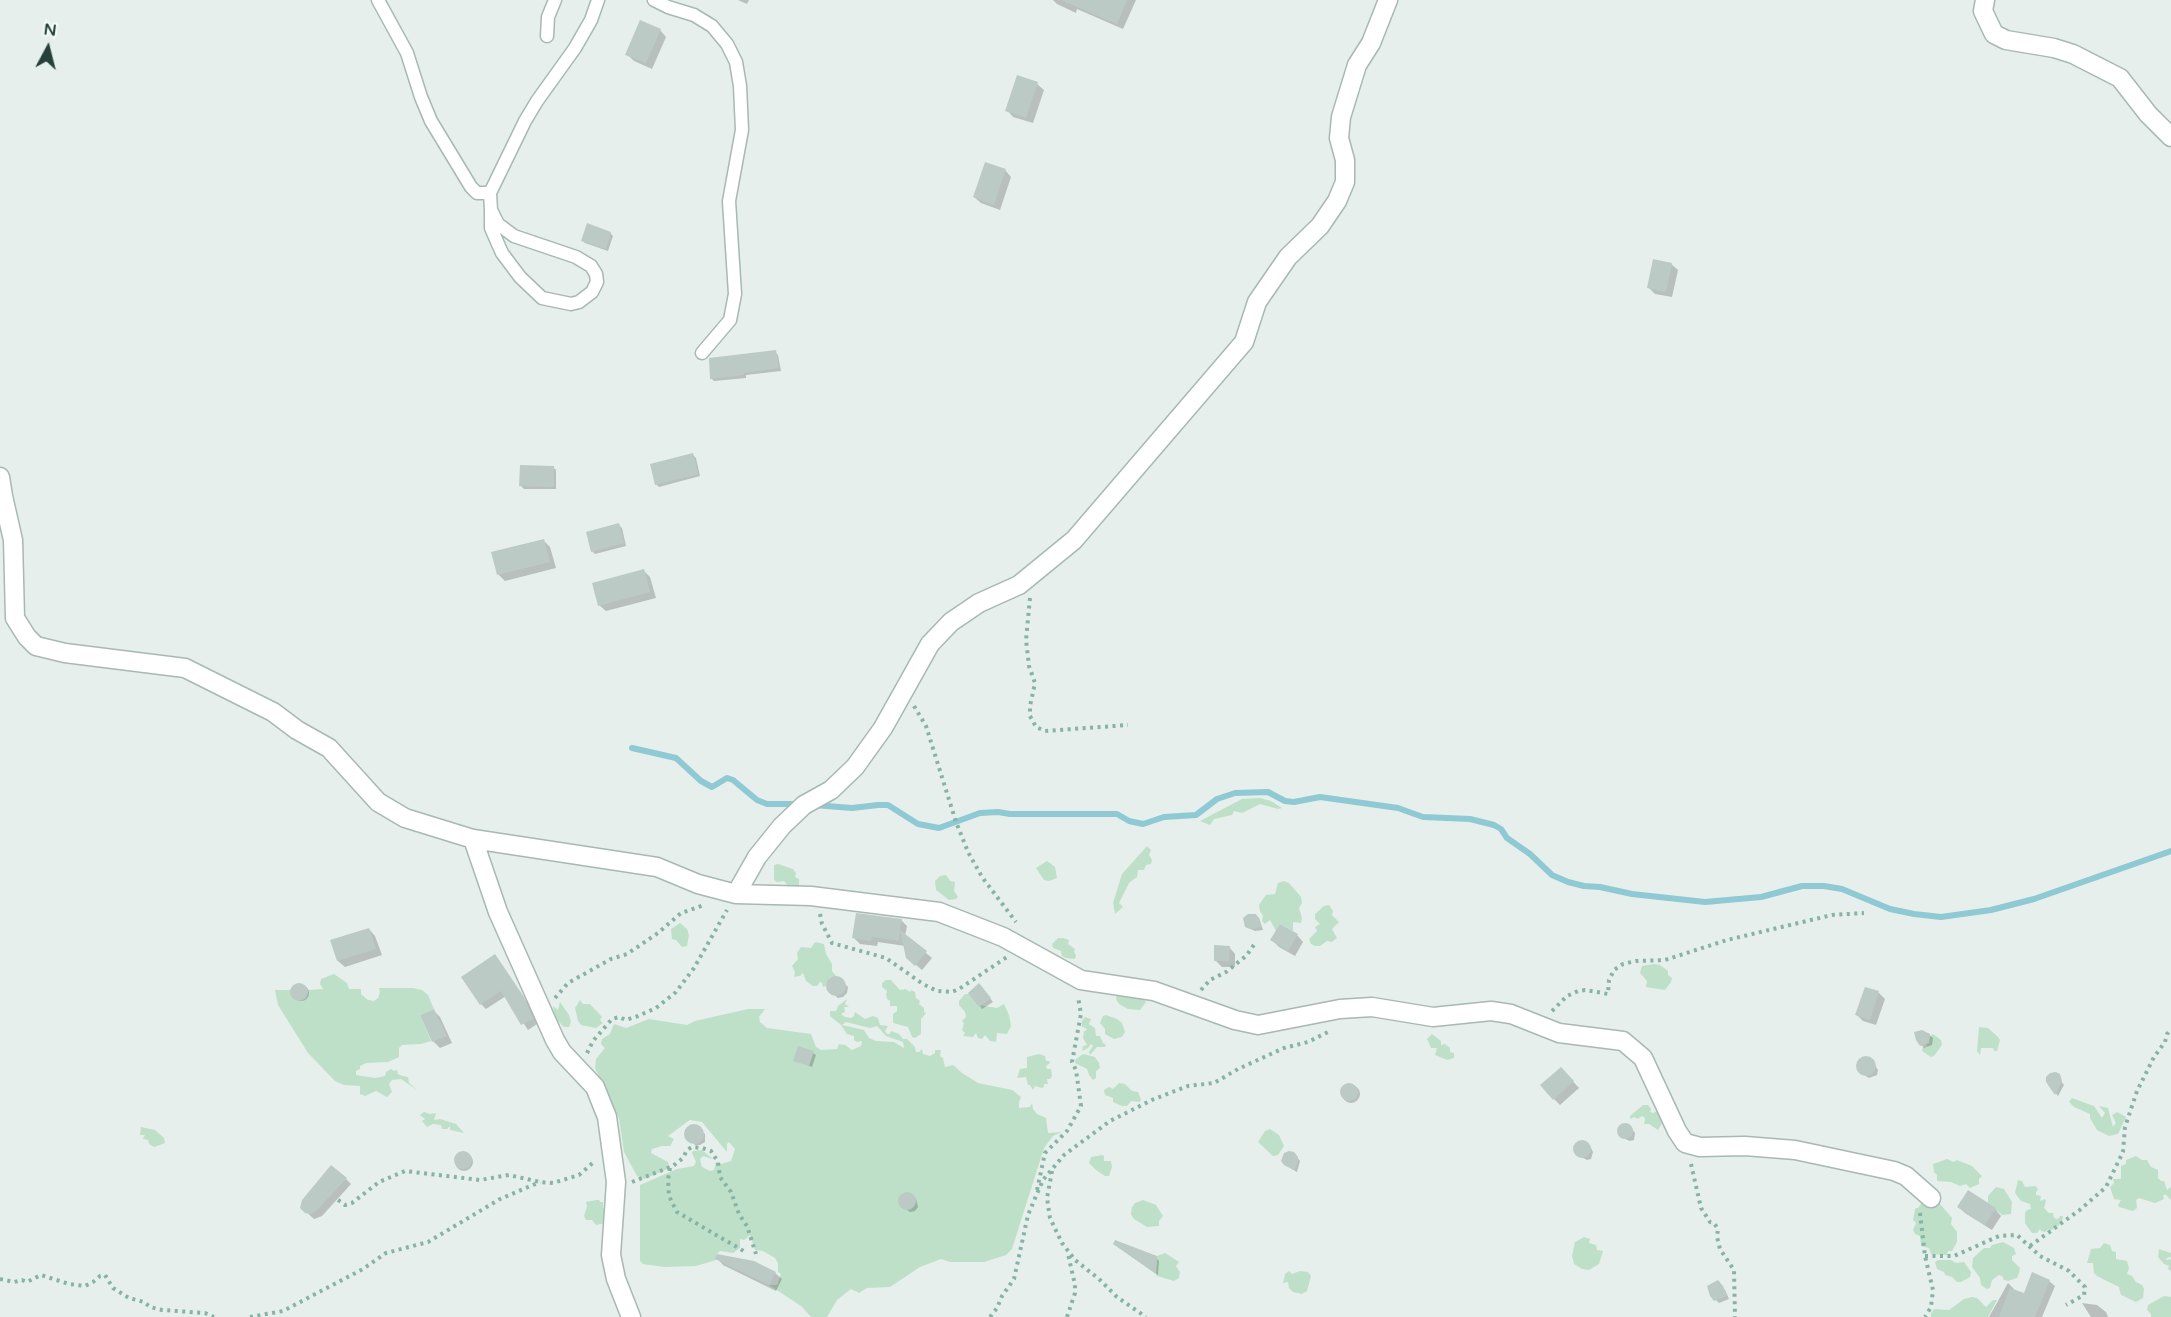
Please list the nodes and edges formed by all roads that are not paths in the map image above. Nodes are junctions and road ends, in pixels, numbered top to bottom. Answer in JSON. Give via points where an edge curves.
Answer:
{"nodes":[{"id":1,"x":378,"y":0,"type":"edge"},
{"id":2,"x":555,"y":0,"type":"edge"},
{"id":3,"x":598,"y":0,"type":"edge"},
{"id":4,"x":654,"y":0,"type":"edge"},
{"id":5,"x":1388,"y":0,"type":"edge"},
{"id":6,"x":1985,"y":0,"type":"edge"},
{"id":7,"x":547,"y":36,"type":"dead end"},
{"id":8,"x":2171,"y":137,"type":"edge"},
{"id":9,"x":490,"y":193,"type":"junction"},
{"id":10,"x":491,"y":210,"type":"junction"},
{"id":11,"x":702,"y":353,"type":"dead end"},
{"id":12,"x":0,"y":477,"type":"edge"},
{"id":13,"x":473,"y":839,"type":"junction"},
{"id":14,"x":736,"y":894,"type":"junction"},
{"id":15,"x":1931,"y":1198,"type":"dead end"},
{"id":16,"x":631,"y":1317,"type":"edge"}],
"edges":[{"from":1,"to":9,"type":"lane","via":[[407,53],[431,121],[471,187],[477,193]]},
{"from":2,"to":7,"type":"lane","via":[[548,17]]},
{"from":3,"to":9,"type":"lane","via":[[575,48],[525,121]]},
{"from":4,"to":11,"type":"lane","via":[[712,26],[736,62],[740,86],[742,130],[729,201],[735,294],[730,320]]},
{"from":5,"to":14,"type":"street","via":[[1371,43],[1356,65],[1341,117],[1339,138],[1345,182],[1320,226],[1288,257],[1257,302],[1244,342],[1074,540],[1019,585],[979,603],[951,622],[930,644],[883,728],[855,767],[782,826]]},
{"from":6,"to":8,"type":"street","via":[[1983,11],[1994,34],[2073,54],[2120,78]]},
{"from":9,"to":10,"type":"lane"},
{"from":10,"to":10,"type":"lane","via":[[491,228],[501,253],[542,297],[571,304],[592,292],[597,282],[591,266],[576,256],[514,236],[498,224]]},
{"from":12,"to":13,"type":"street","via":[[13,540],[15,618],[36,646],[185,668],[273,712],[329,748],[378,802],[405,818]]},
{"from":13,"to":14,"type":"street","via":[[657,867]]},
{"from":13,"to":16,"type":"street","via":[[498,912],[545,1018],[562,1052],[595,1087],[607,1117],[616,1182],[611,1255]]},
{"from":14,"to":15,"type":"street","via":[[811,896],[939,912],[1003,937],[1082,980],[1154,991],[1258,1025],[1340,1009],[1372,1007],[1433,1017],[1491,1011],[1512,1014],[1559,1033],[1623,1041],[1643,1058],[1685,1143],[1700,1147],[1794,1150],[1894,1171],[1906,1176]]}]}
